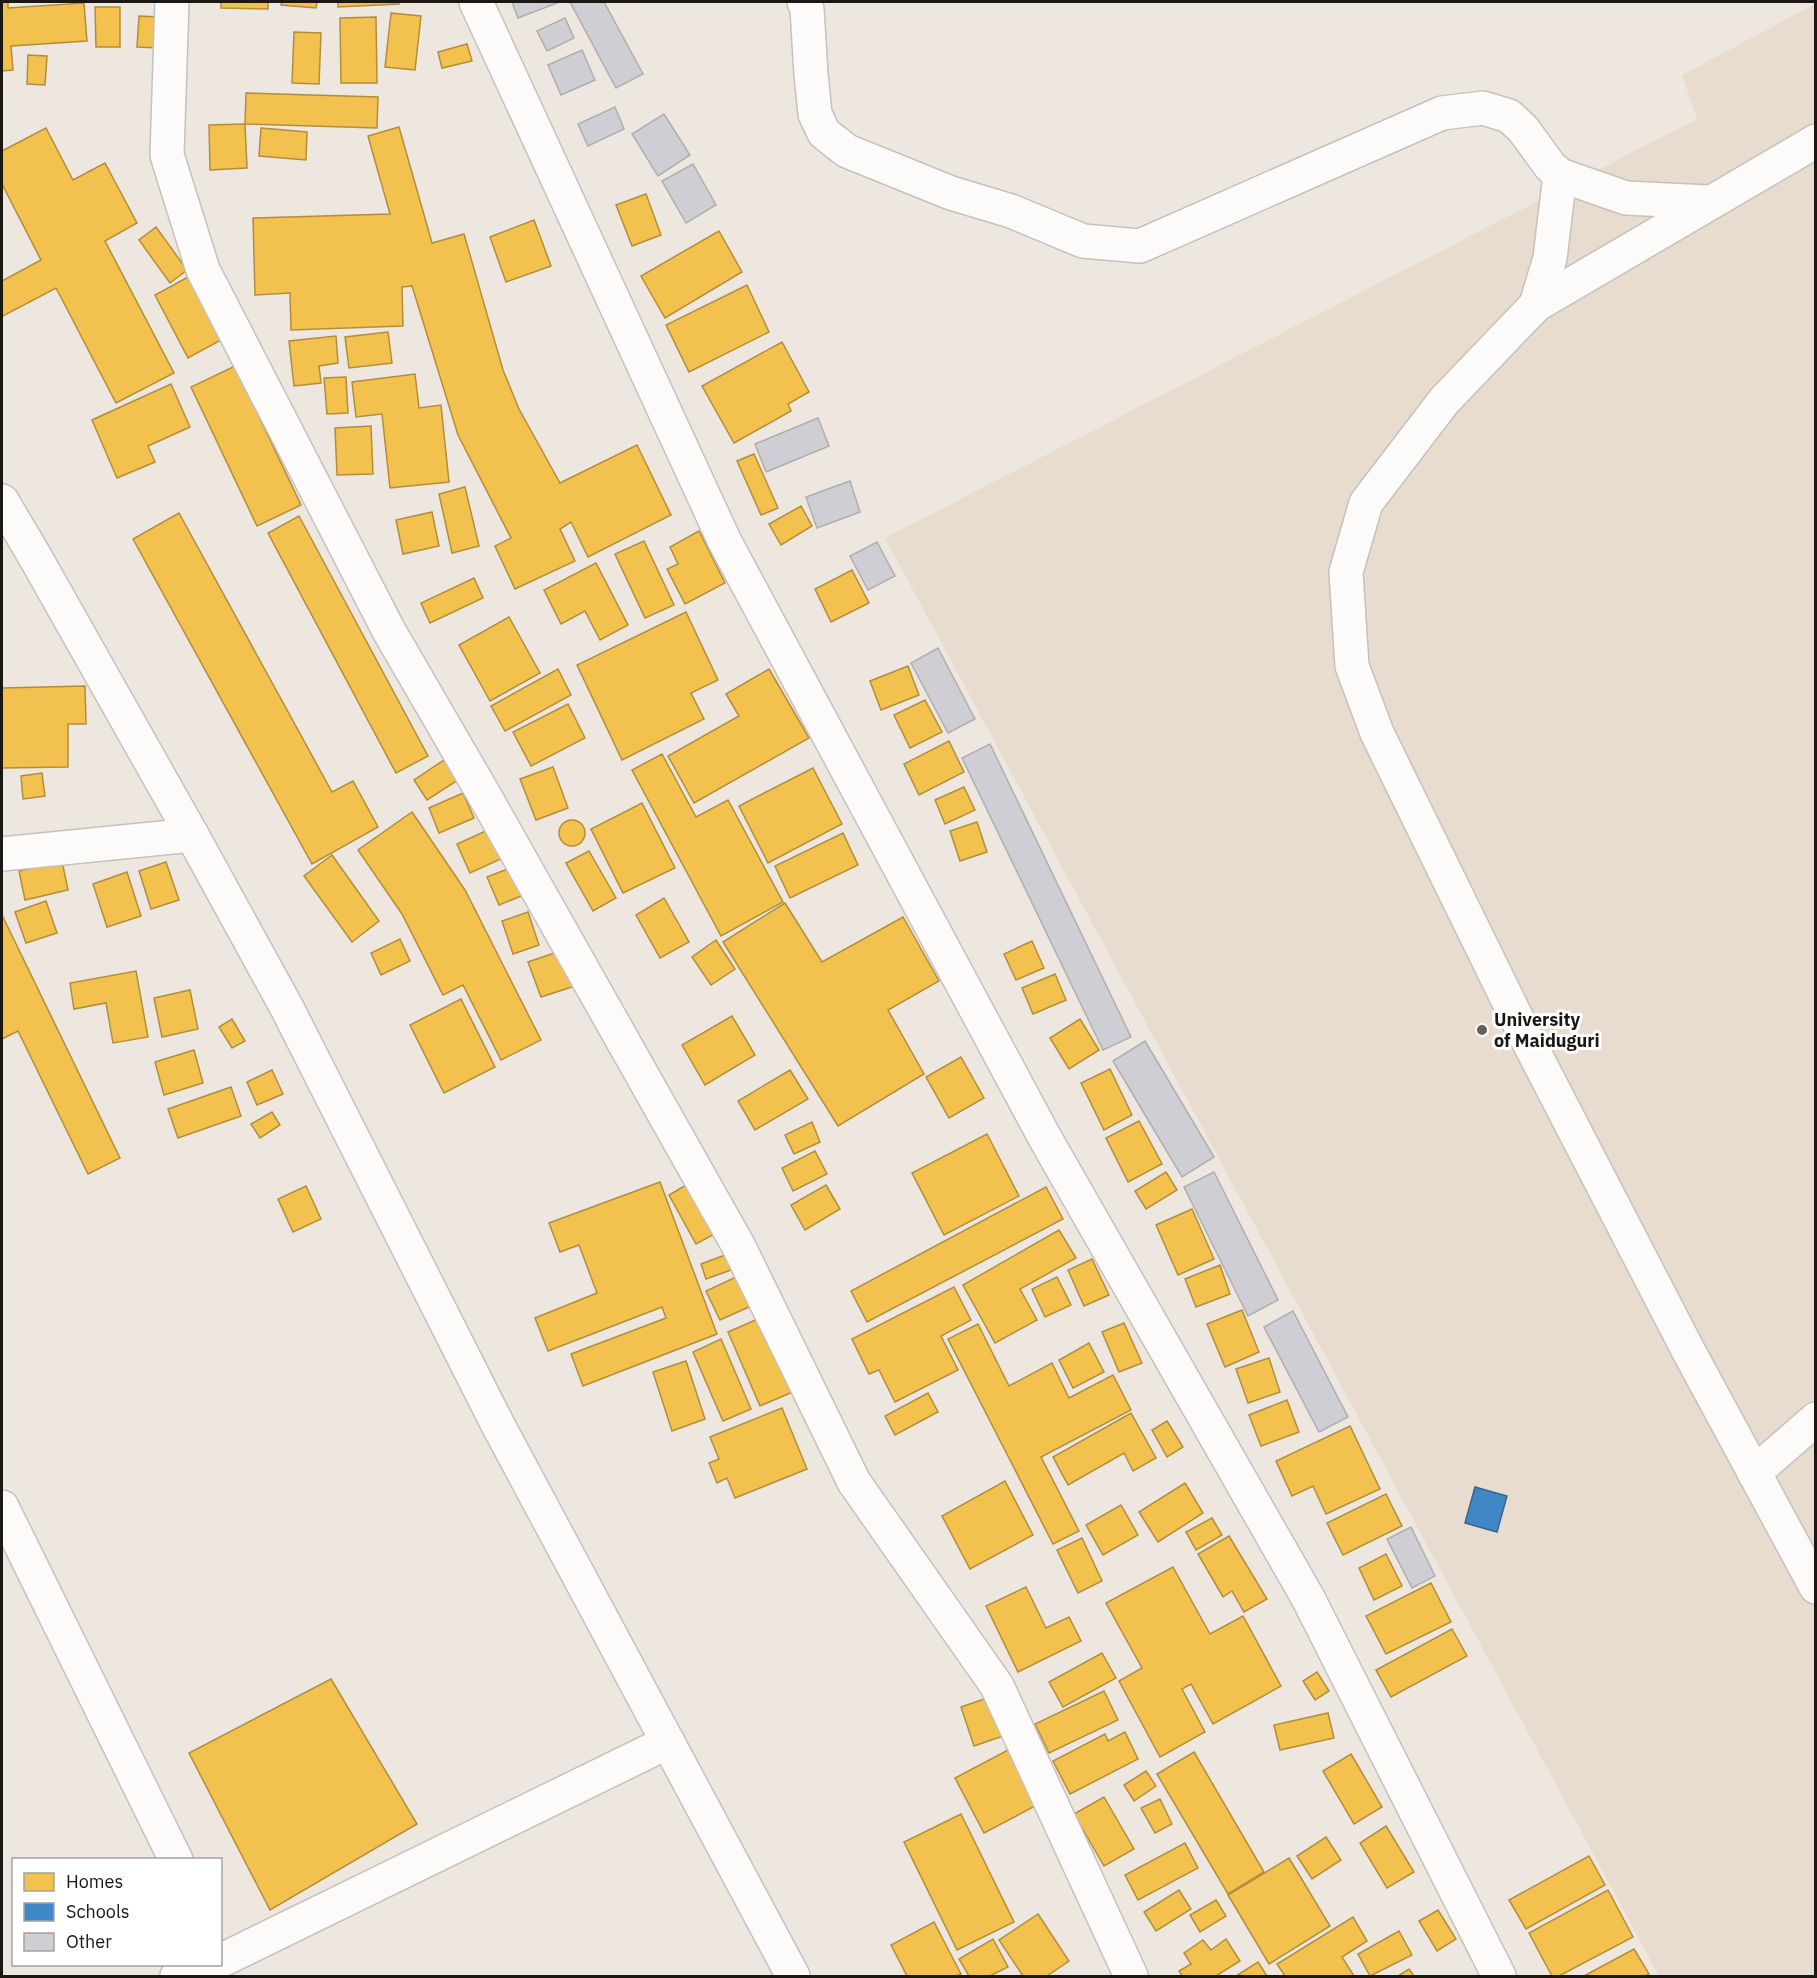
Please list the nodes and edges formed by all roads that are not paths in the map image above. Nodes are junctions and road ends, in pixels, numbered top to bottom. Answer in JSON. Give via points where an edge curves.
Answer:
{"nodes":[{"id":1,"x":172,"y":2,"type":"edge"},
{"id":2,"x":476,"y":2,"type":"edge"},
{"id":3,"x":804,"y":2,"type":"edge"},
{"id":4,"x":1815,"y":141,"type":"edge"},
{"id":5,"x":1560,"y":175,"type":"junction"},
{"id":6,"x":1708,"y":202,"type":"junction"},
{"id":7,"x":1536,"y":305,"type":"junction"},
{"id":8,"x":2,"y":501,"type":"edge"},
{"id":9,"x":192,"y":835,"type":"junction"},
{"id":10,"x":2,"y":854,"type":"edge"},
{"id":11,"x":1815,"y":1419,"type":"edge"},
{"id":12,"x":1754,"y":1473,"type":"junction"},
{"id":13,"x":2,"y":1507,"type":"edge"},
{"id":14,"x":1815,"y":1587,"type":"edge"},
{"id":15,"x":668,"y":1742,"type":"junction"},
{"id":16,"x":175,"y":1858,"type":"edge"},
{"id":17,"x":222,"y":1961,"type":"edge"},
{"id":18,"x":222,"y":1963,"type":"edge"},
{"id":19,"x":208,"y":1966,"type":"edge"},
{"id":20,"x":177,"y":1977,"type":"edge"},
{"id":21,"x":229,"y":1977,"type":"edge"},
{"id":22,"x":793,"y":1977,"type":"edge"},
{"id":23,"x":1131,"y":1977,"type":"edge"},
{"id":24,"x":1499,"y":1977,"type":"edge"}],
"edges":[{"from":1,"to":23,"type":"street","via":[[167,155],[203,270],[389,631],[738,1245],[854,1482],[997,1686]]},
{"from":2,"to":24,"type":"street","via":[[725,542],[1045,1138],[1308,1598]]},
{"from":3,"to":5,"type":"street","via":[[815,114],[824,133],[848,151],[1083,241],[1140,246],[1442,113],[1483,108],[1509,116]]},
{"from":4,"to":6,"type":"street"},
{"from":5,"to":6,"type":"street","via":[[1626,198]]},
{"from":5,"to":7,"type":"street","via":[[1550,258]]},
{"from":6,"to":7,"type":"street"},
{"from":7,"to":12,"type":"street","via":[[1444,401],[1366,503],[1346,572],[1352,666],[1377,733],[1526,1035]]},
{"from":8,"to":9,"type":"street"},
{"from":9,"to":10,"type":"street"},
{"from":9,"to":15,"type":"street","via":[[292,1019],[498,1425]]},
{"from":11,"to":12,"type":"street"},
{"from":12,"to":14,"type":"street"},
{"from":13,"to":16,"type":"street"},
{"from":15,"to":17,"type":"street"},
{"from":15,"to":22,"type":"street"},
{"from":18,"to":21,"type":"street"},
{"from":19,"to":20,"type":"street"}]}
